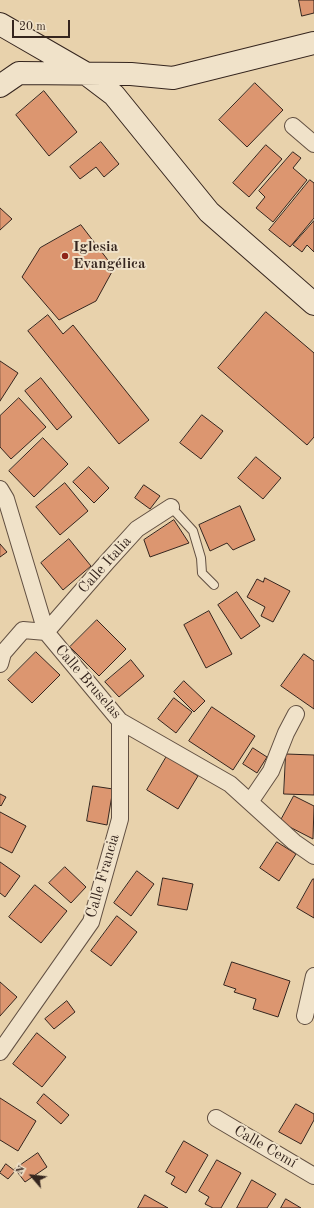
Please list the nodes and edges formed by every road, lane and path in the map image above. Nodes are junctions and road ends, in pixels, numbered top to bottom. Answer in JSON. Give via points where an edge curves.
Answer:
{"nodes":[{"id":1,"x":0,"y":24,"type":"edge"},
{"id":2,"x":314,"y":43,"type":"edge"},
{"id":3,"x":85,"y":73,"type":"junction"},
{"id":4,"x":0,"y":86,"type":"edge"},
{"id":5,"x":293,"y":126,"type":"dead end"},
{"id":6,"x":314,"y":144,"type":"edge"},
{"id":7,"x":314,"y":304,"type":"edge"},
{"id":8,"x":0,"y":489,"type":"edge"},
{"id":9,"x":171,"y":507,"type":"joint"},
{"id":10,"x":214,"y":585,"type":"dead end"},
{"id":11,"x":46,"y":632,"type":"junction"},
{"id":12,"x":0,"y":664,"type":"edge"},
{"id":13,"x":296,"y":714,"type":"dead end"},
{"id":14,"x":120,"y":721,"type":"junction"},
{"id":15,"x":250,"y":802,"type":"junction"},
{"id":16,"x":314,"y":856,"type":"edge"},
{"id":17,"x":314,"y":976,"type":"edge"},
{"id":18,"x":305,"y":1016,"type":"dead end"},
{"id":19,"x":0,"y":1052,"type":"edge"},
{"id":20,"x":216,"y":1118,"type":"dead end"},
{"id":21,"x":314,"y":1176,"type":"edge"}],
"edges":[{"from":1,"to":3,"type":"street"},
{"from":2,"to":3,"type":"street","via":[[173,78]]},
{"from":3,"to":4,"type":"street","via":[[19,73]]},
{"from":3,"to":7,"type":"street","via":[[114,95],[209,212]]},
{"from":5,"to":6,"type":"street"},
{"from":8,"to":11,"type":"street","name":"Calle Bruselas","via":[[6,498]]},
{"from":9,"to":10,"type":"lane","via":[[193,531],[202,558],[202,573]]},
{"from":9,"to":11,"type":"street","name":"Calle Italia","via":[[138,529]]},
{"from":11,"to":12,"type":"street","via":[[22,630],[3,653]]},
{"from":11,"to":14,"type":"street","name":"Calle Bruselas"},
{"from":13,"to":15,"type":"street","via":[[272,771]]},
{"from":14,"to":15,"type":"street","name":"Calle Bruselas","via":[[230,784]]},
{"from":14,"to":19,"type":"street","name":"Calle Francia","via":[[120,819],[91,922]]},
{"from":15,"to":16,"type":"street","name":"Calle Bruselas","via":[[294,842]]},
{"from":17,"to":18,"type":"street"},
{"from":20,"to":21,"type":"street","name":"Calle Cemí"}]}
